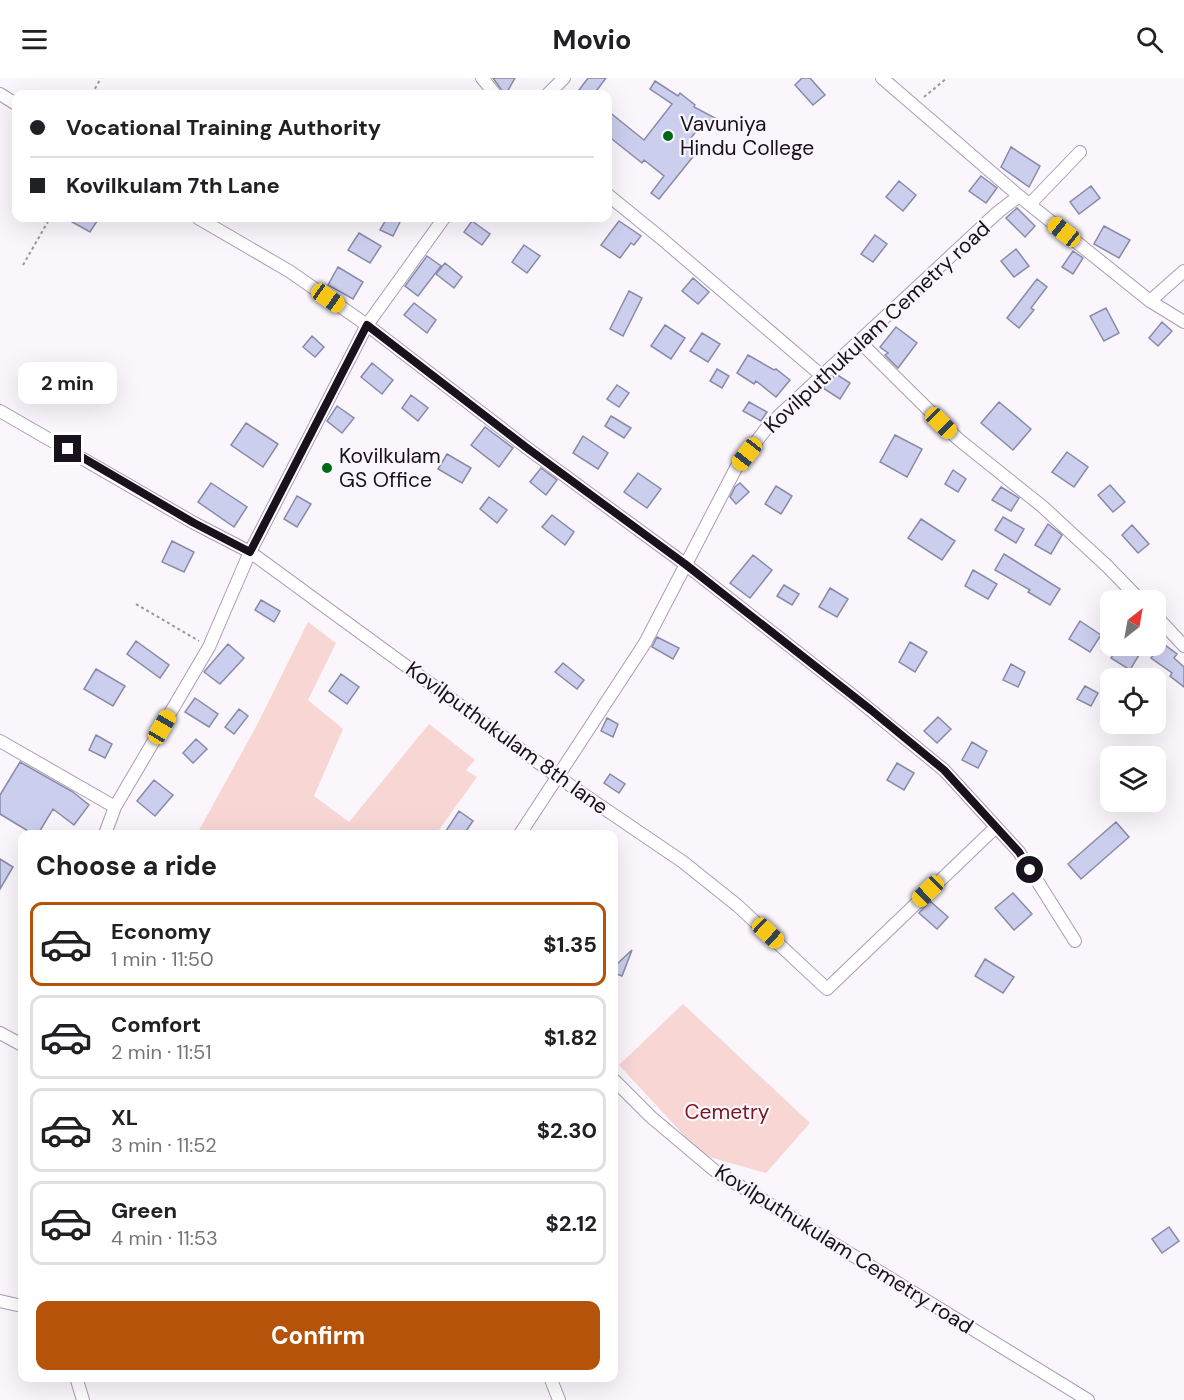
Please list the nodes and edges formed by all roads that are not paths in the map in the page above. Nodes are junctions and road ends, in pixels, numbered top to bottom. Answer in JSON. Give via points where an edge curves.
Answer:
{"nodes":[{"id":1,"x":482,"y":78,"type":"edge"},
{"id":2,"x":564,"y":78,"type":"edge"},
{"id":3,"x":882,"y":78,"type":"edge"},
{"id":4,"x":492,"y":90,"type":"edge"},
{"id":5,"x":552,"y":90,"type":"edge"},
{"id":6,"x":1080,"y":152,"type":"dead end"},
{"id":7,"x":1019,"y":196,"type":"junction"},
{"id":8,"x":612,"y":198,"type":"edge"},
{"id":9,"x":1030,"y":204,"type":"junction"},
{"id":10,"x":205,"y":222,"type":"edge"},
{"id":11,"x":441,"y":222,"type":"edge"},
{"id":12,"x":1184,"y":271,"type":"edge"},
{"id":13,"x":1150,"y":301,"type":"junction"},
{"id":14,"x":1184,"y":322,"type":"edge"},
{"id":15,"x":367,"y":325,"type":"junction"},
{"id":16,"x":860,"y":341,"type":"junction"},
{"id":17,"x":821,"y":375,"type":"junction"},
{"id":18,"x":0,"y":411,"type":"edge"},
{"id":19,"x":250,"y":552,"type":"junction"},
{"id":20,"x":685,"y":564,"type":"junction"},
{"id":21,"x":1130,"y":590,"type":"edge"},
{"id":22,"x":1166,"y":627,"type":"edge"},
{"id":23,"x":1184,"y":646,"type":"edge"},
{"id":24,"x":0,"y":741,"type":"edge"},
{"id":25,"x":558,"y":777,"type":"junction"},
{"id":26,"x":115,"y":807,"type":"junction"},
{"id":27,"x":996,"y":826,"type":"junction"},
{"id":28,"x":106,"y":830,"type":"edge"},
{"id":29,"x":523,"y":830,"type":"edge"},
{"id":30,"x":1075,"y":941,"type":"dead end"},
{"id":31,"x":0,"y":1033,"type":"edge"},
{"id":32,"x":18,"y":1043,"type":"edge"},
{"id":33,"x":618,"y":1084,"type":"edge"},
{"id":34,"x":0,"y":1301,"type":"edge"},
{"id":35,"x":18,"y":1305,"type":"edge"},
{"id":36,"x":78,"y":1382,"type":"edge"},
{"id":37,"x":552,"y":1382,"type":"edge"},
{"id":38,"x":83,"y":1400,"type":"edge"},
{"id":39,"x":559,"y":1400,"type":"edge"},
{"id":40,"x":1088,"y":1400,"type":"edge"}],
"edges":[{"from":1,"to":4,"type":"street"},
{"from":2,"to":5,"type":"street"},
{"from":3,"to":7,"type":"street"},
{"from":6,"to":9,"type":"street"},
{"from":7,"to":9,"type":"street"},
{"from":7,"to":16,"type":"street","name":"Kovilputhukulam Cemetry road"},
{"from":8,"to":17,"type":"street"},
{"from":9,"to":13,"type":"street"},
{"from":10,"to":15,"type":"street","via":[[289,271]]},
{"from":11,"to":15,"type":"street"},
{"from":12,"to":13,"type":"street"},
{"from":13,"to":14,"type":"street"},
{"from":15,"to":19,"type":"street"},
{"from":15,"to":20,"type":"street"},
{"from":16,"to":17,"type":"street","name":"Kovilputhukulam Cemetry road"},
{"from":16,"to":21,"type":"street","via":[[958,439],[1043,507]]},
{"from":17,"to":20,"type":"street","name":"Kovilputhukulam Cemetry road","via":[[769,425],[736,468]]},
{"from":18,"to":19,"type":"street","name":"Kovilputhukulam 8th lane"},
{"from":19,"to":25,"type":"street","name":"Kovilputhukulam 8th lane"},
{"from":19,"to":26,"type":"street","via":[[209,647]]},
{"from":20,"to":25,"type":"street","name":"Kovilputhukulam Cemetry road","via":[[645,643]]},
{"from":20,"to":27,"type":"street","via":[[944,770]]},
{"from":22,"to":23,"type":"street"},
{"from":24,"to":26,"type":"street"},
{"from":25,"to":27,"type":"street","name":"Kovilputhukulam 8th lane","via":[[683,862],[738,906],[827,989]]},
{"from":25,"to":29,"type":"street","name":"Kovilputhukulam Cemetry road"},
{"from":26,"to":28,"type":"street"},
{"from":27,"to":30,"type":"street","via":[[1019,852]]},
{"from":31,"to":32,"type":"street"},
{"from":33,"to":40,"type":"street","name":"Kovilputhukulam Cemetry road","via":[[714,1170]]},
{"from":34,"to":35,"type":"street"},
{"from":36,"to":38,"type":"street"},
{"from":37,"to":39,"type":"street"}]}
